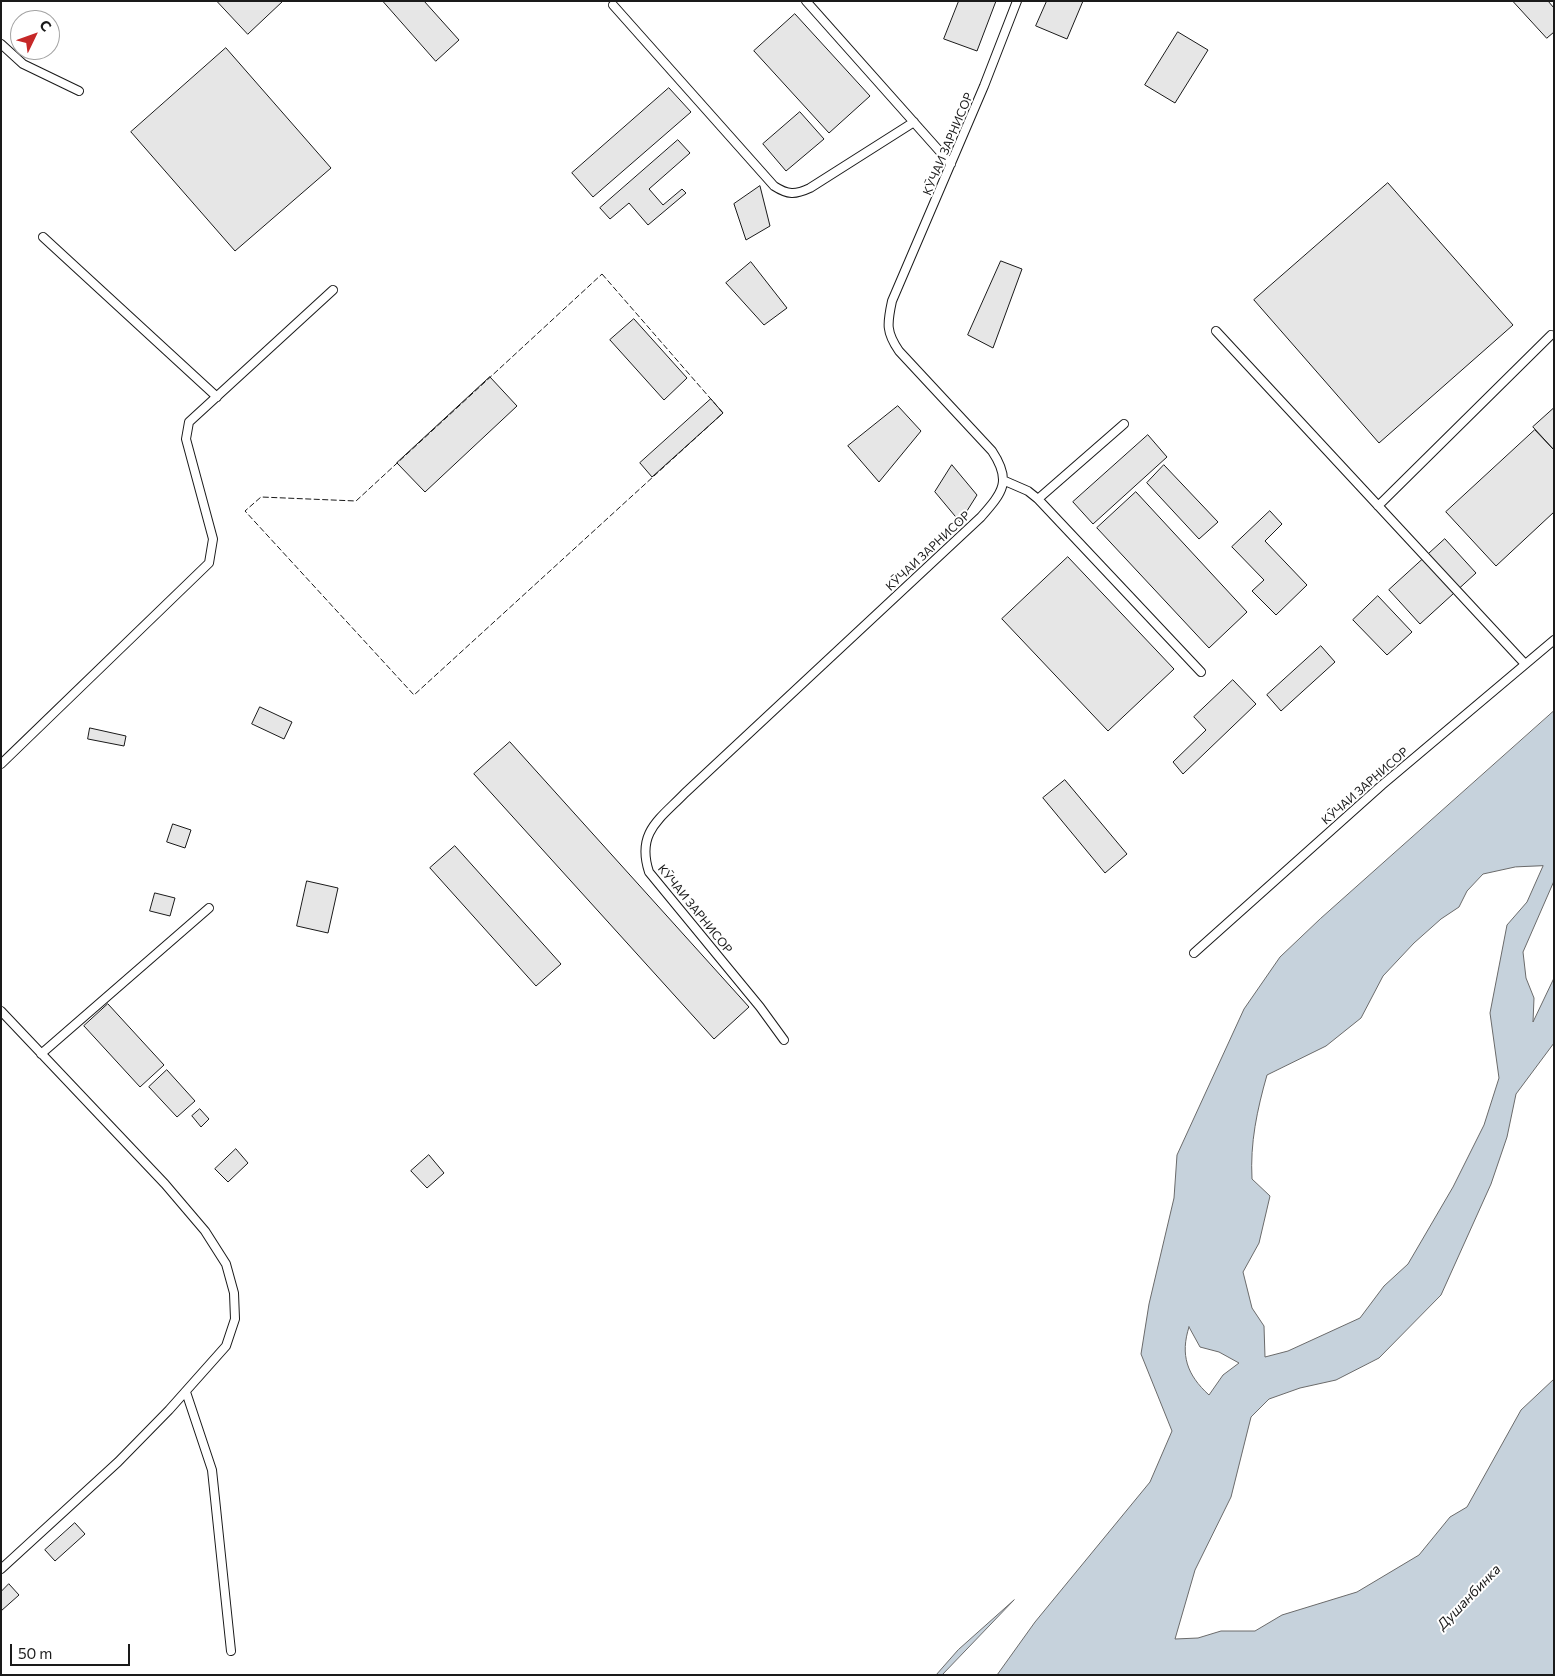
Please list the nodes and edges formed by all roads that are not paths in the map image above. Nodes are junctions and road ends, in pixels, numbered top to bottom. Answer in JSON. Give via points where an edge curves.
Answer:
{"nodes":[{"id":1,"x":806,"y":1,"type":"edge"},
{"id":2,"x":1017,"y":1,"type":"edge"},
{"id":3,"x":613,"y":5,"type":"dead end"},
{"id":4,"x":1,"y":44,"type":"edge"},
{"id":5,"x":79,"y":91,"type":"dead end"},
{"id":6,"x":914,"y":122,"type":"junction"},
{"id":7,"x":951,"y":164,"type":"junction"},
{"id":8,"x":43,"y":237,"type":"dead end"},
{"id":9,"x":333,"y":290,"type":"dead end"},
{"id":10,"x":1216,"y":331,"type":"dead end"},
{"id":11,"x":1551,"y":335,"type":"dead end"},
{"id":12,"x":217,"y":397,"type":"junction"},
{"id":13,"x":1124,"y":424,"type":"dead end"},
{"id":14,"x":1004,"y":481,"type":"junction"},
{"id":15,"x":1038,"y":499,"type":"junction"},
{"id":16,"x":1378,"y":506,"type":"junction"},
{"id":17,"x":1554,"y":640,"type":"edge"},
{"id":18,"x":1525,"y":664,"type":"junction"},
{"id":19,"x":1201,"y":672,"type":"dead end"},
{"id":20,"x":1,"y":764,"type":"edge"},
{"id":21,"x":209,"y":908,"type":"dead end"},
{"id":22,"x":1194,"y":953,"type":"dead end"},
{"id":23,"x":1,"y":1011,"type":"edge"},
{"id":24,"x":784,"y":1040,"type":"dead end"},
{"id":25,"x":41,"y":1054,"type":"junction"},
{"id":26,"x":186,"y":1392,"type":"junction"},
{"id":27,"x":1,"y":1569,"type":"edge"},
{"id":28,"x":230,"y":1651,"type":"dead end"}],
"edges":[{"from":1,"to":6,"type":"lane"},
{"from":2,"to":7,"type":"lane","name":"КӮЧАИ ЗАРНИСОР"},
{"from":3,"to":6,"type":"lane","via":[[774,186],[786,194],[797,194],[810,188]]},
{"from":4,"to":5,"type":"lane","via":[[23,64]]},
{"from":6,"to":7,"type":"lane"},
{"from":7,"to":14,"type":"lane","name":"КӮЧАИ ЗАРНИСОР","via":[[892,301],[887,323],[890,338],[899,351],[992,451],[1002,466]]},
{"from":8,"to":12,"type":"lane"},
{"from":9,"to":12,"type":"lane"},
{"from":10,"to":16,"type":"lane"},
{"from":11,"to":16,"type":"lane"},
{"from":12,"to":20,"type":"lane","via":[[189,422],[186,439],[214,539],[209,563]]},
{"from":13,"to":15,"type":"lane"},
{"from":14,"to":15,"type":"lane"},
{"from":14,"to":24,"type":"lane","name":"КӮЧАИ ЗАРНИСОР","via":[[998,498],[981,517],[685,793],[645,839],[644,858],[649,872]]},
{"from":15,"to":19,"type":"lane"},
{"from":16,"to":18,"type":"lane"},
{"from":17,"to":18,"type":"lane","name":"КӮЧАИ ЗАРНИСОР"},
{"from":18,"to":22,"type":"lane","name":"КӮЧАИ ЗАРНИСОР","via":[[1382,785]]},
{"from":21,"to":25,"type":"lane"},
{"from":23,"to":25,"type":"lane"},
{"from":25,"to":26,"type":"lane","via":[[170,1190],[205,1230],[226,1264],[234,1293],[235,1319],[226,1346]]},
{"from":26,"to":27,"type":"lane","via":[[118,1462]]},
{"from":26,"to":28,"type":"lane","via":[[212,1470]]}]}
